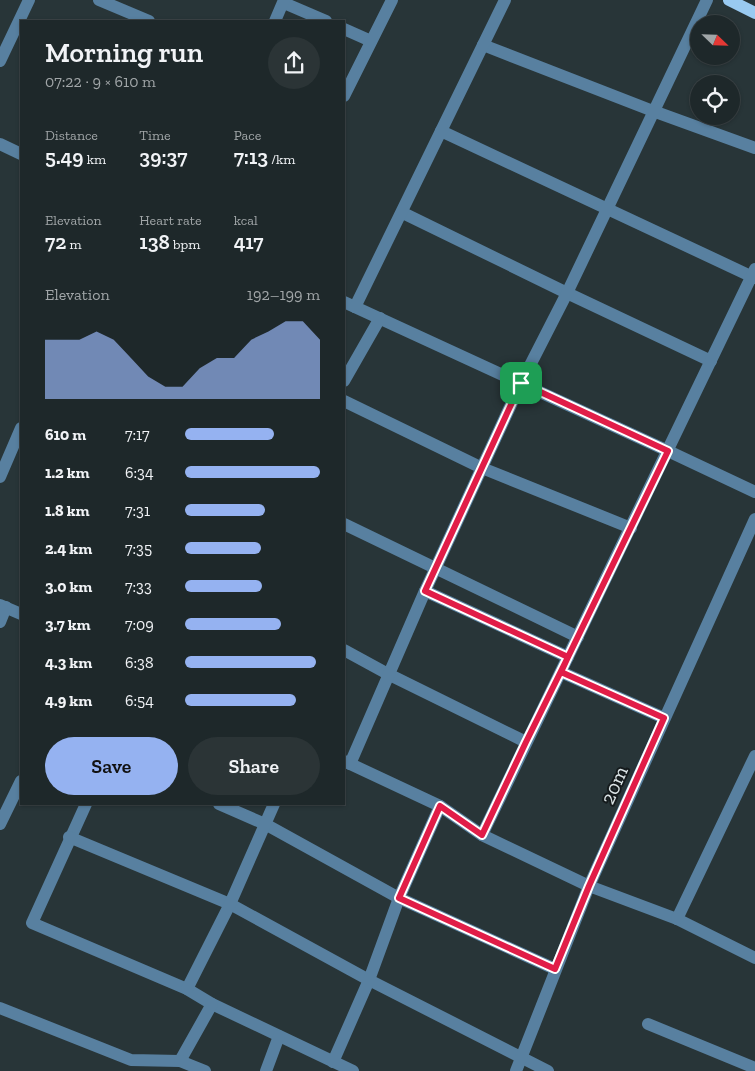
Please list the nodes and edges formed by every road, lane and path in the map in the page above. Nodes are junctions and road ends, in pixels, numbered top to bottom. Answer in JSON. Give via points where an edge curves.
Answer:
{"nodes":[{"id":1,"x":29,"y":0,"type":"edge"},
{"id":2,"x":99,"y":0,"type":"edge"},
{"id":3,"x":392,"y":0,"type":"edge"},
{"id":4,"x":505,"y":0,"type":"edge"},
{"id":5,"x":707,"y":0,"type":"edge"},
{"id":6,"x":729,"y":0,"type":"edge"},
{"id":7,"x":284,"y":2,"type":"edge"},
{"id":8,"x":755,"y":13,"type":"edge"},
{"id":9,"x":147,"y":20,"type":"edge"},
{"id":10,"x":275,"y":20,"type":"edge"},
{"id":11,"x":324,"y":20,"type":"edge"},
{"id":12,"x":345,"y":29,"type":"edge"},
{"id":13,"x":371,"y":41,"type":"junction"},
{"id":14,"x":483,"y":45,"type":"junction"},
{"id":15,"x":0,"y":62,"type":"edge"},
{"id":16,"x":345,"y":94,"type":"edge"},
{"id":17,"x":653,"y":111,"type":"junction"},
{"id":18,"x":441,"y":131,"type":"junction"},
{"id":19,"x":0,"y":144,"type":"edge"},
{"id":20,"x":755,"y":148,"type":"edge"},
{"id":21,"x":20,"y":154,"type":"edge"},
{"id":22,"x":608,"y":208,"type":"junction"},
{"id":23,"x":403,"y":213,"type":"junction"},
{"id":24,"x":754,"y":274,"type":"edge"},
{"id":25,"x":567,"y":293,"type":"junction"},
{"id":26,"x":350,"y":304,"type":"edge"},
{"id":27,"x":380,"y":318,"type":"junction"},
{"id":28,"x":711,"y":361,"type":"junction"},
{"id":29,"x":345,"y":379,"type":"edge"},
{"id":30,"x":521,"y":383,"type":"junction"},
{"id":31,"x":345,"y":401,"type":"edge"},
{"id":32,"x":20,"y":430,"type":"edge"},
{"id":33,"x":668,"y":451,"type":"junction"},
{"id":34,"x":482,"y":468,"type":"junction"},
{"id":35,"x":0,"y":477,"type":"edge"},
{"id":36,"x":755,"y":492,"type":"edge"},
{"id":37,"x":755,"y":519,"type":"edge"},
{"id":38,"x":345,"y":524,"type":"edge"},
{"id":39,"x":631,"y":528,"type":"junction"},
{"id":40,"x":436,"y":567,"type":"junction"},
{"id":41,"x":425,"y":591,"type":"junction"},
{"id":42,"x":3,"y":606,"type":"edge"},
{"id":43,"x":20,"y":614,"type":"edge"},
{"id":44,"x":0,"y":622,"type":"edge"},
{"id":45,"x":578,"y":637,"type":"junction"},
{"id":46,"x":345,"y":651,"type":"edge"},
{"id":47,"x":568,"y":657,"type":"junction"},
{"id":48,"x":561,"y":672,"type":"junction"},
{"id":49,"x":388,"y":674,"type":"junction"},
{"id":50,"x":664,"y":718,"type":"junction"},
{"id":51,"x":526,"y":742,"type":"junction"},
{"id":52,"x":755,"y":756,"type":"edge"},
{"id":53,"x":347,"y":762,"type":"edge"},
{"id":54,"x":20,"y":783,"type":"edge"},
{"id":55,"x":86,"y":805,"type":"edge"},
{"id":56,"x":221,"y":805,"type":"edge"},
{"id":57,"x":274,"y":805,"type":"edge"},
{"id":58,"x":440,"y":806,"type":"junction"},
{"id":59,"x":0,"y":824,"type":"edge"},
{"id":60,"x":266,"y":824,"type":"junction"},
{"id":61,"x":482,"y":835,"type":"junction"},
{"id":62,"x":70,"y":838,"type":"junction"},
{"id":63,"x":589,"y":886,"type":"junction"},
{"id":64,"x":399,"y":898,"type":"junction"},
{"id":65,"x":230,"y":904,"type":"junction"},
{"id":66,"x":678,"y":919,"type":"junction"},
{"id":67,"x":755,"y":958,"type":"edge"},
{"id":68,"x":555,"y":969,"type":"junction"},
{"id":69,"x":368,"y":980,"type":"junction"},
{"id":70,"x":187,"y":989,"type":"junction"},
{"id":71,"x":212,"y":1004,"type":"junction"},
{"id":72,"x":0,"y":1008,"type":"edge"},
{"id":73,"x":648,"y":1024,"type":"dead end"},
{"id":74,"x":279,"y":1036,"type":"junction"},
{"id":75,"x":521,"y":1057,"type":"junction"},
{"id":76,"x":180,"y":1061,"type":"junction"},
{"id":77,"x":333,"y":1062,"type":"junction"},
{"id":78,"x":755,"y":1068,"type":"edge"},
{"id":79,"x":205,"y":1071,"type":"edge"},
{"id":80,"x":266,"y":1071,"type":"edge"},
{"id":81,"x":353,"y":1071,"type":"edge"},
{"id":82,"x":516,"y":1071,"type":"edge"},
{"id":83,"x":548,"y":1071,"type":"edge"}],
"edges":[{"from":1,"to":15,"type":"street"},
{"from":2,"to":9,"type":"street"},
{"from":3,"to":13,"type":"street"},
{"from":4,"to":14,"type":"street"},
{"from":5,"to":17,"type":"street"},
{"from":6,"to":8,"type":"main road"},
{"from":7,"to":10,"type":"street"},
{"from":7,"to":11,"type":"street"},
{"from":12,"to":13,"type":"street"},
{"from":13,"to":16,"type":"street"},
{"from":14,"to":17,"type":"street"},
{"from":14,"to":18,"type":"street"},
{"from":17,"to":20,"type":"street"},
{"from":17,"to":22,"type":"street"},
{"from":18,"to":22,"type":"street"},
{"from":18,"to":23,"type":"street"},
{"from":19,"to":21,"type":"street"},
{"from":22,"to":24,"type":"street"},
{"from":22,"to":25,"type":"street"},
{"from":23,"to":25,"type":"street"},
{"from":23,"to":26,"type":"street"},
{"from":24,"to":28,"type":"street"},
{"from":25,"to":28,"type":"street"},
{"from":25,"to":30,"type":"street"},
{"from":26,"to":27,"type":"street"},
{"from":27,"to":29,"type":"street"},
{"from":27,"to":30,"type":"street"},
{"from":28,"to":33,"type":"street"},
{"from":30,"to":33,"type":"street"},
{"from":30,"to":34,"type":"street"},
{"from":31,"to":34,"type":"street"},
{"from":32,"to":35,"type":"street"},
{"from":33,"to":36,"type":"street"},
{"from":33,"to":39,"type":"street"},
{"from":34,"to":39,"type":"street"},
{"from":34,"to":40,"type":"street"},
{"from":37,"to":50,"type":"street","name":"20m"},
{"from":38,"to":40,"type":"street"},
{"from":39,"to":45,"type":"street"},
{"from":40,"to":41,"type":"street"},
{"from":40,"to":45,"type":"street"},
{"from":41,"to":47,"type":"street"},
{"from":41,"to":49,"type":"street"},
{"from":42,"to":43,"type":"street"},
{"from":42,"to":44,"type":"street"},
{"from":45,"to":47,"type":"street"},
{"from":46,"to":49,"type":"street"},
{"from":47,"to":48,"type":"street"},
{"from":48,"to":50,"type":"street"},
{"from":48,"to":51,"type":"street"},
{"from":49,"to":51,"type":"street"},
{"from":49,"to":53,"type":"street"},
{"from":50,"to":63,"type":"street","name":"20m"},
{"from":51,"to":61,"type":"street"},
{"from":52,"to":66,"type":"street"},
{"from":53,"to":58,"type":"street"},
{"from":54,"to":59,"type":"street"},
{"from":55,"to":62,"type":"street"},
{"from":56,"to":60,"type":"street"},
{"from":57,"to":60,"type":"street"},
{"from":58,"to":61,"type":"street"},
{"from":58,"to":64,"type":"street"},
{"from":60,"to":64,"type":"street"},
{"from":60,"to":65,"type":"street"},
{"from":61,"to":63,"type":"street"},
{"from":62,"to":65,"type":"street"},
{"from":62,"to":70,"type":"street","via":[[32,923]]},
{"from":63,"to":66,"type":"street"},
{"from":63,"to":68,"type":"street","name":"20m"},
{"from":64,"to":68,"type":"street"},
{"from":64,"to":69,"type":"street"},
{"from":65,"to":69,"type":"street"},
{"from":65,"to":70,"type":"street"},
{"from":66,"to":67,"type":"street"},
{"from":68,"to":75,"type":"street","name":"20m"},
{"from":69,"to":75,"type":"street"},
{"from":69,"to":77,"type":"street"},
{"from":70,"to":71,"type":"street"},
{"from":71,"to":74,"type":"street"},
{"from":71,"to":76,"type":"street"},
{"from":72,"to":76,"type":"street","via":[[131,1060]]},
{"from":73,"to":78,"type":"street"},
{"from":74,"to":77,"type":"street"},
{"from":74,"to":80,"type":"street"},
{"from":75,"to":82,"type":"street","name":"20m"},
{"from":75,"to":83,"type":"street"},
{"from":76,"to":79,"type":"street"},
{"from":77,"to":81,"type":"street"}]}
